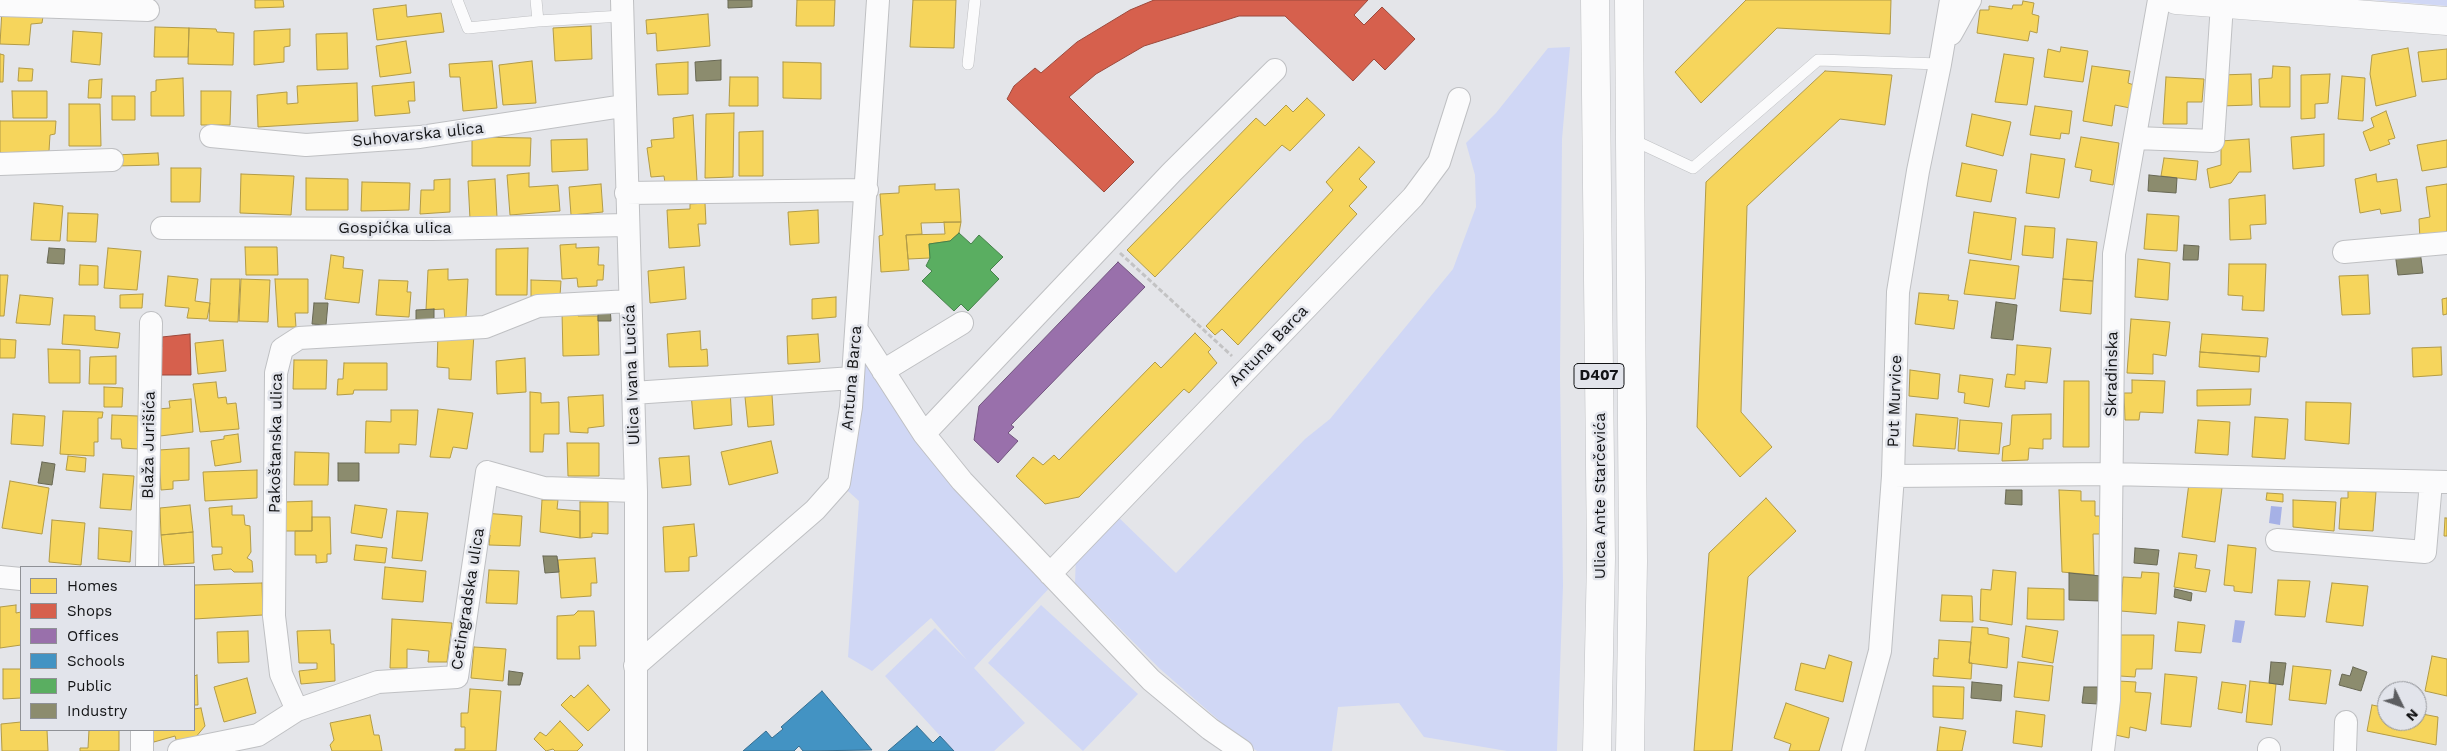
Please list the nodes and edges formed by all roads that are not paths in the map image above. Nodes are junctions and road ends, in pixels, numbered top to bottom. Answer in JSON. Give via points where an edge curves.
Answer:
{"nodes":[{"id":1,"x":457,"y":0,"type":"edge"},
{"id":2,"x":536,"y":0,"type":"edge"},
{"id":3,"x":878,"y":0,"type":"edge"},
{"id":4,"x":976,"y":0,"type":"edge"},
{"id":5,"x":1595,"y":0,"type":"edge"},
{"id":6,"x":1951,"y":0,"type":"edge"},
{"id":7,"x":1970,"y":0,"type":"edge"},
{"id":8,"x":2159,"y":0,"type":"edge"},
{"id":9,"x":2176,"y":0,"type":"edge"},
{"id":10,"x":2222,"y":4,"type":"junction"},
{"id":11,"x":0,"y":5,"type":"edge"},
{"id":12,"x":1632,"y":6,"type":"edge"},
{"id":13,"x":622,"y":8,"type":"edge"},
{"id":14,"x":148,"y":10,"type":"dead end"},
{"id":15,"x":538,"y":21,"type":"junction"},
{"id":16,"x":2447,"y":21,"type":"edge"},
{"id":17,"x":1941,"y":58,"type":"junction"},
{"id":18,"x":968,"y":64,"type":"dead end"},
{"id":19,"x":1275,"y":70,"type":"dead end"},
{"id":20,"x":1459,"y":99,"type":"dead end"},
{"id":21,"x":623,"y":106,"type":"junction"},
{"id":22,"x":211,"y":136,"type":"dead end"},
{"id":23,"x":1630,"y":138,"type":"junction"},
{"id":24,"x":2136,"y":138,"type":"junction"},
{"id":25,"x":112,"y":160,"type":"dead end"},
{"id":26,"x":0,"y":164,"type":"edge"},
{"id":27,"x":867,"y":190,"type":"junction"},
{"id":28,"x":626,"y":193,"type":"junction"},
{"id":29,"x":627,"y":225,"type":"junction"},
{"id":30,"x":162,"y":228,"type":"dead end"},
{"id":31,"x":2447,"y":244,"type":"edge"},
{"id":32,"x":2344,"y":252,"type":"dead end"},
{"id":33,"x":630,"y":300,"type":"junction"},
{"id":34,"x":151,"y":323,"type":"dead end"},
{"id":35,"x":962,"y":323,"type":"dead end"},
{"id":36,"x":857,"y":330,"type":"junction"},
{"id":37,"x":884,"y":371,"type":"junction"},
{"id":38,"x":853,"y":378,"type":"junction"},
{"id":39,"x":633,"y":393,"type":"junction"},
{"id":40,"x":924,"y":434,"type":"junction"},
{"id":41,"x":2110,"y":474,"type":"junction"},
{"id":42,"x":1893,"y":476,"type":"junction"},
{"id":43,"x":2439,"y":482,"type":"edge"},
{"id":44,"x":636,"y":491,"type":"junction"},
{"id":45,"x":2278,"y":540,"type":"dead end"},
{"id":46,"x":147,"y":566,"type":"edge"},
{"id":47,"x":1050,"y":574,"type":"junction"},
{"id":48,"x":0,"y":576,"type":"edge"},
{"id":49,"x":20,"y":578,"type":"edge"},
{"id":50,"x":635,"y":666,"type":"junction"},
{"id":51,"x":296,"y":710,"type":"junction"},
{"id":52,"x":2346,"y":722,"type":"dead end"},
{"id":53,"x":142,"y":731,"type":"edge"},
{"id":54,"x":142,"y":751,"type":"edge"},
{"id":55,"x":179,"y":751,"type":"edge"},
{"id":56,"x":636,"y":751,"type":"edge"},
{"id":57,"x":1242,"y":751,"type":"edge"},
{"id":58,"x":1597,"y":751,"type":"edge"},
{"id":59,"x":1630,"y":751,"type":"edge"},
{"id":60,"x":1853,"y":751,"type":"edge"},
{"id":61,"x":2103,"y":751,"type":"edge"},
{"id":62,"x":2345,"y":751,"type":"edge"}],
"edges":[{"from":1,"to":15,"type":"lane","via":[[468,28]]},
{"from":2,"to":15,"type":"lane"},
{"from":3,"to":27,"type":"street","name":"Antuna Barca"},
{"from":4,"to":18,"type":"lane"},
{"from":5,"to":58,"type":"main road","name":"Ulica Ante Starčevića","number":"D407","via":[[1601,558]]},
{"from":6,"to":17,"type":"street","name":"Put Murvice"},
{"from":7,"to":17,"type":"street","name":"Put Murvice"},
{"from":8,"to":24,"type":"street","name":"Skradinska"},
{"from":9,"to":10,"type":"main road"},
{"from":10,"to":16,"type":"main road"},
{"from":10,"to":24,"type":"street","via":[[2212,141]]},
{"from":11,"to":14,"type":"street"},
{"from":12,"to":23,"type":"main road","name":"Ulica Ante Starčevića","number":"D407"},
{"from":13,"to":15,"type":"lane"},
{"from":13,"to":21,"type":"street","name":"Ulica Ivana Lucića"},
{"from":17,"to":23,"type":"lane","via":[[1818,60],[1693,168]]},
{"from":17,"to":42,"type":"street","name":"Put Murvice","via":[[1898,292]]},
{"from":19,"to":40,"type":"street"},
{"from":20,"to":47,"type":"street","name":"Antuna Barca","via":[[1439,162],[1413,197]]},
{"from":21,"to":22,"type":"street","name":"Suhovarska ulica","via":[[420,137],[306,146]]},
{"from":21,"to":28,"type":"street","name":"Ulica Ivana Lucića"},
{"from":23,"to":59,"type":"main road","name":"Ulica Ante Starčevića","number":"D407","via":[[1633,552]]},
{"from":24,"to":41,"type":"street","name":"Skradinska","via":[[2114,254]]},
{"from":25,"to":26,"type":"street"},
{"from":27,"to":28,"type":"street"},
{"from":27,"to":36,"type":"street","name":"Antuna Barca"},
{"from":28,"to":29,"type":"street","name":"Ulica Ivana Lucića"},
{"from":29,"to":30,"type":"street","name":"Gospićka ulica","via":[[432,229]]},
{"from":29,"to":33,"type":"street","name":"Ulica Ivana Lucića"},
{"from":31,"to":32,"type":"street"},
{"from":33,"to":39,"type":"street","name":"Ulica Ivana Lucića"},
{"from":33,"to":51,"type":"street","name":"Pakoštanska ulica","via":[[538,306],[484,327],[299,338],[282,349],[276,373],[274,616],[281,674]]},
{"from":34,"to":46,"type":"street","name":"Blaža Jurišića"},
{"from":35,"to":37,"type":"street"},
{"from":36,"to":37,"type":"street"},
{"from":36,"to":38,"type":"street","name":"Antuna Barca"},
{"from":37,"to":40,"type":"street"},
{"from":38,"to":39,"type":"street"},
{"from":38,"to":50,"type":"street","name":"Antuna Barca","via":[[839,483],[815,510]]},
{"from":39,"to":44,"type":"street","name":"Ulica Ivana Lucića"},
{"from":40,"to":47,"type":"street","via":[[962,481]]},
{"from":41,"to":42,"type":"street"},
{"from":41,"to":43,"type":"street"},
{"from":41,"to":61,"type":"street","name":"Skradinska","via":[[2110,700]]},
{"from":42,"to":60,"type":"street","name":"Put Murvice","via":[[1880,651]]},
{"from":43,"to":45,"type":"street","via":[[2425,552]]},
{"from":44,"to":50,"type":"street","name":"Ulica Ivana Lucića"},
{"from":44,"to":51,"type":"street","name":"Cetingradska ulica","via":[[544,488],[487,472],[457,677],[378,682]]},
{"from":47,"to":57,"type":"street","via":[[1151,680]]},
{"from":48,"to":49,"type":"street"},
{"from":50,"to":56,"type":"street","name":"Ulica Ivana Lucića"},
{"from":51,"to":55,"type":"street","name":"Cetingradska ulica","via":[[258,735]]},
{"from":52,"to":62,"type":"street"},
{"from":53,"to":54,"type":"street"}]}
